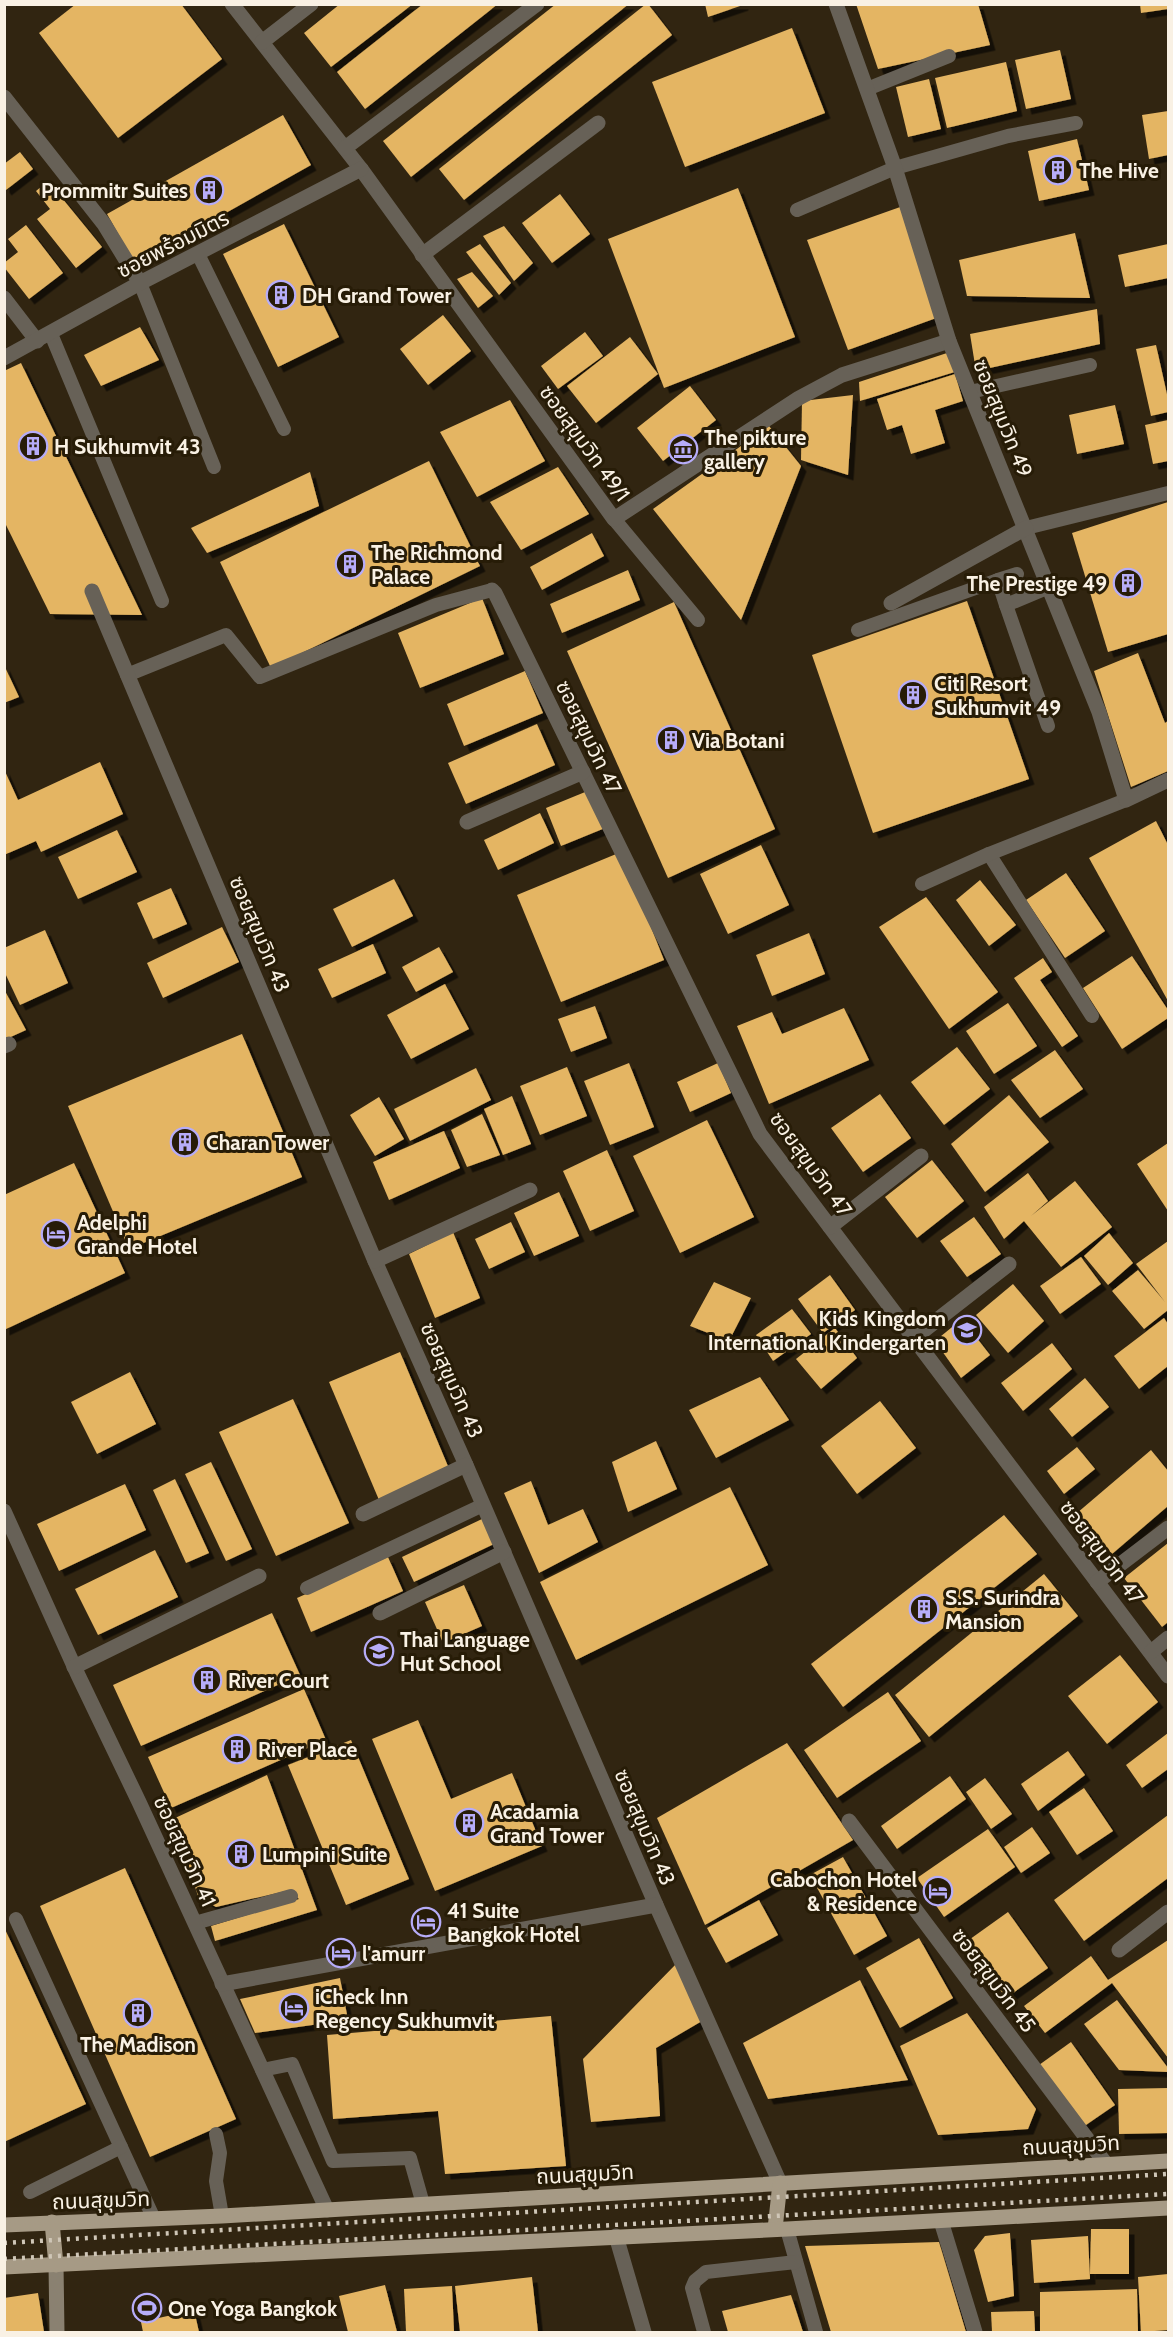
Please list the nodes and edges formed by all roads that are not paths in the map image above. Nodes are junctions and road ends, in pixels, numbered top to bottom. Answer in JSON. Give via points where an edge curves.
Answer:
{"nodes":[{"id":1,"x":232,"y":4,"type":"edge"},
{"id":2,"x":311,"y":4,"type":"edge"},
{"id":3,"x":537,"y":4,"type":"edge"},
{"id":4,"x":836,"y":4,"type":"edge"},
{"id":5,"x":262,"y":42,"type":"junction"},
{"id":6,"x":949,"y":56,"type":"dead end"},
{"id":7,"x":867,"y":89,"type":"junction"},
{"id":8,"x":4,"y":97,"type":"edge"},
{"id":9,"x":598,"y":123,"type":"dead end"},
{"id":10,"x":1076,"y":123,"type":"dead end"},
{"id":11,"x":345,"y":148,"type":"junction"},
{"id":12,"x":896,"y":168,"type":"junction"},
{"id":13,"x":361,"y":169,"type":"junction"},
{"id":14,"x":796,"y":210,"type":"dead end"},
{"id":15,"x":198,"y":254,"type":"junction"},
{"id":16,"x":422,"y":255,"type":"junction"},
{"id":17,"x":140,"y":283,"type":"junction"},
{"id":18,"x":4,"y":298,"type":"edge"},
{"id":19,"x":51,"y":334,"type":"junction"},
{"id":20,"x":37,"y":341,"type":"junction"},
{"id":21,"x":949,"y":341,"type":"junction"},
{"id":22,"x":4,"y":358,"type":"edge"},
{"id":23,"x":1090,"y":365,"type":"dead end"},
{"id":24,"x":970,"y":392,"type":"junction"},
{"id":25,"x":284,"y":429,"type":"dead end"},
{"id":26,"x":214,"y":467,"type":"dead end"},
{"id":27,"x":1168,"y":494,"type":"edge"},
{"id":28,"x":614,"y":519,"type":"junction"},
{"id":29,"x":1026,"y":528,"type":"junction"},
{"id":30,"x":1017,"y":574,"type":"dead end"},
{"id":31,"x":998,"y":580,"type":"junction"},
{"id":32,"x":1049,"y":587,"type":"junction"},
{"id":33,"x":492,"y":590,"type":"joint"},
{"id":34,"x":92,"y":591,"type":"dead end"},
{"id":35,"x":162,"y":602,"type":"dead end"},
{"id":36,"x":891,"y":603,"type":"dead end"},
{"id":37,"x":1006,"y":605,"type":"junction"},
{"id":38,"x":698,"y":620,"type":"dead end"},
{"id":39,"x":858,"y":630,"type":"dead end"},
{"id":40,"x":127,"y":675,"type":"junction"},
{"id":41,"x":1047,"y":726,"type":"dead end"},
{"id":42,"x":583,"y":772,"type":"junction"},
{"id":43,"x":1168,"y":780,"type":"edge"},
{"id":44,"x":1126,"y":800,"type":"junction"},
{"id":45,"x":467,"y":822,"type":"dead end"},
{"id":46,"x":989,"y":854,"type":"junction"},
{"id":47,"x":922,"y":884,"type":"dead end"},
{"id":48,"x":1092,"y":1016,"type":"dead end"},
{"id":49,"x":921,"y":1156,"type":"dead end"},
{"id":50,"x":530,"y":1190,"type":"dead end"},
{"id":51,"x":830,"y":1227,"type":"junction"},
{"id":52,"x":375,"y":1261,"type":"junction"},
{"id":53,"x":1009,"y":1264,"type":"dead end"},
{"id":54,"x":914,"y":1338,"type":"junction"},
{"id":55,"x":466,"y":1465,"type":"junction"},
{"id":56,"x":483,"y":1504,"type":"junction"},
{"id":57,"x":4,"y":1511,"type":"edge"},
{"id":58,"x":363,"y":1514,"type":"dead end"},
{"id":59,"x":1168,"y":1528,"type":"edge"},
{"id":60,"x":504,"y":1552,"type":"junction"},
{"id":61,"x":259,"y":1576,"type":"dead end"},
{"id":62,"x":1097,"y":1582,"type":"junction"},
{"id":63,"x":307,"y":1588,"type":"dead end"},
{"id":64,"x":380,"y":1612,"type":"dead end"},
{"id":65,"x":1168,"y":1638,"type":"edge"},
{"id":66,"x":1150,"y":1652,"type":"junction"},
{"id":67,"x":74,"y":1666,"type":"junction"},
{"id":68,"x":1168,"y":1676,"type":"edge"},
{"id":69,"x":849,"y":1821,"type":"dead end"},
{"id":70,"x":291,"y":1896,"type":"dead end"},
{"id":71,"x":656,"y":1905,"type":"junction"},
{"id":72,"x":1168,"y":1912,"type":"edge"},
{"id":73,"x":16,"y":1919,"type":"dead end"},
{"id":74,"x":195,"y":1923,"type":"junction"},
{"id":75,"x":1119,"y":1950,"type":"dead end"},
{"id":76,"x":222,"y":1984,"type":"junction"},
{"id":77,"x":262,"y":2070,"type":"junction"},
{"id":78,"x":216,"y":2134,"type":"dead end"},
{"id":79,"x":121,"y":2147,"type":"junction"},
{"id":80,"x":1168,"y":2161,"type":"edge"},
{"id":81,"x":1106,"y":2164,"type":"junction"},
{"id":82,"x":780,"y":2183,"type":"junction"},
{"id":83,"x":30,"y":2192,"type":"dead end"},
{"id":84,"x":423,"y":2204,"type":"junction"},
{"id":85,"x":1168,"y":2208,"type":"edge"},
{"id":86,"x":327,"y":2210,"type":"junction"},
{"id":87,"x":222,"y":2216,"type":"junction"},
{"id":88,"x":154,"y":2219,"type":"junction"},
{"id":89,"x":941,"y":2221,"type":"junction"},
{"id":90,"x":52,"y":2222,"type":"junction"},
{"id":91,"x":4,"y":2225,"type":"edge"},
{"id":92,"x":781,"y":2229,"type":"junction"},
{"id":93,"x":616,"y":2236,"type":"junction"},
{"id":94,"x":796,"y":2262,"type":"junction"},
{"id":95,"x":56,"y":2265,"type":"junction"},
{"id":96,"x":4,"y":2267,"type":"edge"},
{"id":97,"x":57,"y":2332,"type":"edge"},
{"id":98,"x":644,"y":2332,"type":"edge"},
{"id":99,"x":704,"y":2332,"type":"edge"},
{"id":100,"x":816,"y":2332,"type":"edge"},
{"id":101,"x":975,"y":2332,"type":"edge"}],
"edges":[{"from":1,"to":5,"type":"street","name":"ซอยสุขุมวิท 49/1"},
{"from":2,"to":5,"type":"street"},
{"from":3,"to":11,"type":"street"},
{"from":4,"to":7,"type":"street","name":"ซอยสุขุมวิท 49"},
{"from":5,"to":11,"type":"street","name":"ซอยสุขุมวิท 49/1"},
{"from":6,"to":7,"type":"lane"},
{"from":7,"to":12,"type":"street","name":"ซอยสุขุมวิท 49"},
{"from":8,"to":17,"type":"street","via":[[104,224]]},
{"from":9,"to":16,"type":"street"},
{"from":10,"to":12,"type":"lane","via":[[1008,136]]},
{"from":11,"to":13,"type":"street","name":"ซอยสุขุมวิท 49/1"},
{"from":12,"to":14,"type":"lane"},
{"from":12,"to":21,"type":"street","name":"ซอยสุขุมวิท 49"},
{"from":13,"to":15,"type":"street","name":"ซอยพร้อมมิตร"},
{"from":13,"to":16,"type":"street","name":"ซอยสุขุมวิท 49/1"},
{"from":15,"to":17,"type":"street","name":"ซอยพร้อมมิตร"},
{"from":15,"to":25,"type":"lane"},
{"from":16,"to":28,"type":"street","name":"ซอยสุขุมวิท 49/1"},
{"from":17,"to":19,"type":"street","name":"ซอยพร้อมมิตร"},
{"from":17,"to":26,"type":"lane"},
{"from":18,"to":20,"type":"street"},
{"from":19,"to":20,"type":"street","name":"ซอยพร้อมมิตร"},
{"from":19,"to":35,"type":"lane"},
{"from":20,"to":22,"type":"street","name":"ซอยพร้อมมิตร"},
{"from":21,"to":24,"type":"street","name":"ซอยสุขุมวิท 49"},
{"from":21,"to":28,"type":"street","name":"ซอยสุขุมวิท 49/1","via":[[842,375],[799,398]]},
{"from":23,"to":24,"type":"lane"},
{"from":24,"to":29,"type":"street","name":"ซอยสุขุมวิท 49"},
{"from":27,"to":29,"type":"lane"},
{"from":28,"to":38,"type":"lane"},
{"from":29,"to":32,"type":"street","name":"ซอยสุขุมวิท 49"},
{"from":29,"to":36,"type":"street"},
{"from":30,"to":31,"type":"lane"},
{"from":31,"to":37,"type":"lane"},
{"from":31,"to":39,"type":"lane"},
{"from":32,"to":37,"type":"lane"},
{"from":32,"to":44,"type":"street","name":"ซอยสุขุมวิท 49","via":[[1099,712]]},
{"from":33,"to":40,"type":"lane","via":[[436,604],[260,677],[226,635]]},
{"from":33,"to":42,"type":"street","name":"ซอยสุขุมวิท 47"},
{"from":34,"to":40,"type":"street","name":"ซอยสุขุมวิท 43"},
{"from":37,"to":41,"type":"lane"},
{"from":40,"to":52,"type":"street","name":"ซอยสุขุมวิท 43"},
{"from":42,"to":45,"type":"street"},
{"from":42,"to":51,"type":"street","name":"ซอยสุขุมวิท 47","via":[[760,1134]]},
{"from":43,"to":44,"type":"street"},
{"from":44,"to":46,"type":"lane"},
{"from":46,"to":47,"type":"lane"},
{"from":46,"to":48,"type":"lane"},
{"from":49,"to":51,"type":"street"},
{"from":50,"to":52,"type":"street"},
{"from":51,"to":54,"type":"street","name":"ซอยสุขุมวิท 47"},
{"from":52,"to":55,"type":"street","name":"ซอยสุขุมวิท 43"},
{"from":53,"to":54,"type":"street"},
{"from":54,"to":62,"type":"street","name":"ซอยสุขุมวิท 47"},
{"from":55,"to":56,"type":"street","name":"ซอยสุขุมวิท 43"},
{"from":55,"to":58,"type":"street"},
{"from":56,"to":60,"type":"street","name":"ซอยสุขุมวิท 43"},
{"from":56,"to":63,"type":"lane"},
{"from":57,"to":67,"type":"street","name":"ซอยสุขุมวิท 41"},
{"from":59,"to":62,"type":"street"},
{"from":60,"to":64,"type":"street"},
{"from":60,"to":71,"type":"street","name":"ซอยสุขุมวิท 43"},
{"from":61,"to":67,"type":"street"},
{"from":62,"to":66,"type":"street","name":"ซอยสุขุมวิท 47"},
{"from":65,"to":66,"type":"street"},
{"from":66,"to":68,"type":"street","name":"ซอยสุขุมวิท 47"},
{"from":67,"to":74,"type":"street","name":"ซอยสุขุมวิท 41"},
{"from":69,"to":81,"type":"street","name":"ซอยสุขุมวิท 45"},
{"from":70,"to":74,"type":"lane"},
{"from":71,"to":76,"type":"street"},
{"from":71,"to":82,"type":"street","name":"ซอยสุขุมวิท 43"},
{"from":72,"to":75,"type":"street"},
{"from":73,"to":79,"type":"lane"},
{"from":74,"to":76,"type":"street","name":"ซอยสุขุมวิท 41"},
{"from":76,"to":77,"type":"street","name":"ซอยสุขุมวิท 41"},
{"from":77,"to":84,"type":"lane","via":[[292,2064],[333,2161],[410,2158]]},
{"from":77,"to":86,"type":"street","name":"ซอยสุขุมวิท 41"},
{"from":78,"to":87,"type":"lane","via":[[220,2153],[216,2181]]},
{"from":79,"to":83,"type":"lane"},
{"from":79,"to":88,"type":"lane"},
{"from":80,"to":81,"type":"main road","name":"ถนนสุขุมวิท"},
{"from":81,"to":82,"type":"main road","name":"ถนนสุขุมวิท"},
{"from":82,"to":84,"type":"main road","name":"ถนนสุขุมวิท"},
{"from":82,"to":92,"type":"main road"},
{"from":84,"to":86,"type":"main road","name":"ถนนสุขุมวิท"},
{"from":85,"to":89,"type":"main road"},
{"from":86,"to":87,"type":"main road","name":"ถนนสุขุมวิท"},
{"from":87,"to":88,"type":"main road","name":"ถนนสุขุมวิท"},
{"from":88,"to":90,"type":"main road","name":"ถนนสุขุมวิท"},
{"from":89,"to":92,"type":"main road"},
{"from":89,"to":101,"type":"street"},
{"from":90,"to":91,"type":"main road","name":"ถนนสุขุมวิท"},
{"from":90,"to":95,"type":"main road"},
{"from":92,"to":93,"type":"main road"},
{"from":92,"to":94,"type":"lane"},
{"from":93,"to":95,"type":"main road"},
{"from":93,"to":98,"type":"street"},
{"from":94,"to":99,"type":"lane","via":[[700,2275],[692,2288]]},
{"from":94,"to":100,"type":"lane"},
{"from":95,"to":96,"type":"main road"},
{"from":95,"to":97,"type":"street"}]}
